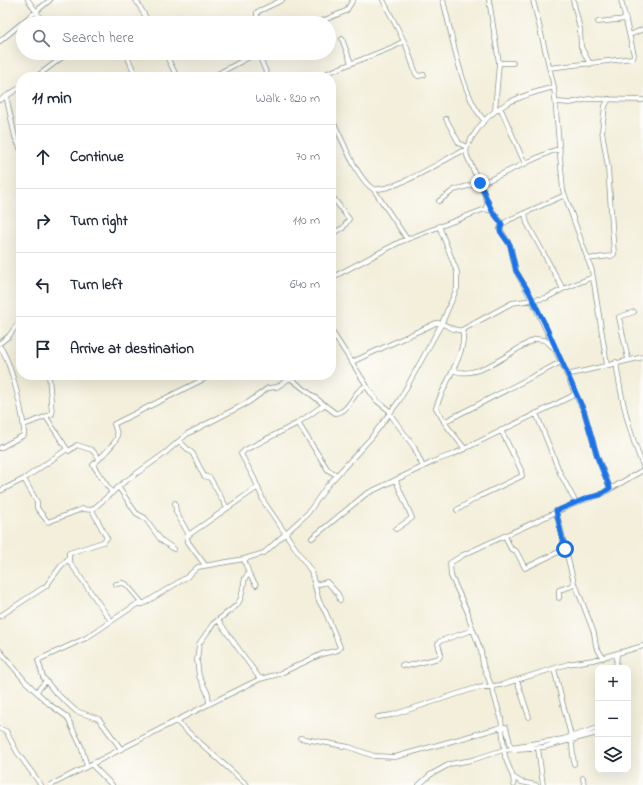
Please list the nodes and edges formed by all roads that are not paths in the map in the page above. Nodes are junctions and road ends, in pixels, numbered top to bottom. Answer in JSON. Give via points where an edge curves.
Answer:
{"nodes":[{"id":1,"x":28,"y":0,"type":"edge"},
{"id":2,"x":50,"y":0,"type":"edge"},
{"id":3,"x":136,"y":0,"type":"edge"},
{"id":4,"x":282,"y":0,"type":"edge"},
{"id":5,"x":353,"y":0,"type":"edge"},
{"id":6,"x":383,"y":0,"type":"edge"},
{"id":7,"x":443,"y":0,"type":"edge"},
{"id":8,"x":489,"y":0,"type":"edge"},
{"id":9,"x":533,"y":0,"type":"edge"},
{"id":10,"x":573,"y":0,"type":"edge"},
{"id":11,"x":621,"y":0,"type":"edge"},
{"id":12,"x":36,"y":11,"type":"junction"},
{"id":13,"x":30,"y":16,"type":"edge"},
{"id":14,"x":39,"y":16,"type":"edge"},
{"id":15,"x":145,"y":16,"type":"edge"},
{"id":16,"x":257,"y":16,"type":"edge"},
{"id":17,"x":334,"y":16,"type":"edge"},
{"id":18,"x":626,"y":19,"type":"junction"},
{"id":19,"x":598,"y":22,"type":"dead end"},
{"id":20,"x":16,"y":28,"type":"edge"},
{"id":21,"x":643,"y":29,"type":"edge"},
{"id":22,"x":630,"y":35,"type":"junction"},
{"id":23,"x":342,"y":38,"type":"dead end"},
{"id":24,"x":0,"y":41,"type":"edge"},
{"id":25,"x":404,"y":41,"type":"junction"},
{"id":26,"x":586,"y":59,"type":"junction"},
{"id":27,"x":59,"y":60,"type":"edge"},
{"id":28,"x":129,"y":60,"type":"edge"},
{"id":29,"x":168,"y":60,"type":"edge"},
{"id":30,"x":245,"y":60,"type":"edge"},
{"id":31,"x":261,"y":60,"type":"edge"},
{"id":32,"x":351,"y":63,"type":"junction"},
{"id":33,"x":499,"y":63,"type":"junction"},
{"id":34,"x":512,"y":63,"type":"dead end"},
{"id":35,"x":584,"y":64,"type":"junction"},
{"id":36,"x":590,"y":64,"type":"junction"},
{"id":37,"x":549,"y":68,"type":"junction"},
{"id":38,"x":43,"y":72,"type":"edge"},
{"id":39,"x":134,"y":72,"type":"edge"},
{"id":40,"x":174,"y":72,"type":"edge"},
{"id":41,"x":222,"y":72,"type":"edge"},
{"id":42,"x":266,"y":72,"type":"edge"},
{"id":43,"x":329,"y":72,"type":"edge"},
{"id":44,"x":424,"y":74,"type":"dead end"},
{"id":45,"x":554,"y":87,"type":"junction"},
{"id":46,"x":16,"y":90,"type":"edge"},
{"id":47,"x":5,"y":98,"type":"edge"},
{"id":48,"x":601,"y":99,"type":"junction"},
{"id":49,"x":609,"y":99,"type":"junction"},
{"id":50,"x":643,"y":100,"type":"edge"},
{"id":51,"x":556,"y":102,"type":"junction"},
{"id":52,"x":605,"y":106,"type":"junction"},
{"id":53,"x":500,"y":107,"type":"junction"},
{"id":54,"x":494,"y":110,"type":"junction"},
{"id":55,"x":446,"y":119,"type":"dead end"},
{"id":56,"x":484,"y":120,"type":"junction"},
{"id":57,"x":336,"y":129,"type":"edge"},
{"id":58,"x":338,"y":134,"type":"joint"},
{"id":59,"x":16,"y":137,"type":"edge"},
{"id":60,"x":466,"y":149,"type":"junction"},
{"id":61,"x":560,"y":149,"type":"junction"},
{"id":62,"x":525,"y":164,"type":"junction"},
{"id":63,"x":480,"y":183,"type":"junction"},
{"id":64,"x":374,"y":190,"type":"junction"},
{"id":65,"x":565,"y":195,"type":"junction"},
{"id":66,"x":336,"y":202,"type":"edge"},
{"id":67,"x":439,"y":202,"type":"dead end"},
{"id":68,"x":488,"y":202,"type":"junction"},
{"id":69,"x":485,"y":209,"type":"junction"},
{"id":70,"x":492,"y":211,"type":"junction"},
{"id":71,"x":525,"y":213,"type":"junction"},
{"id":72,"x":502,"y":224,"type":"junction"},
{"id":73,"x":439,"y":226,"type":"junction"},
{"id":74,"x":336,"y":231,"type":"edge"},
{"id":75,"x":407,"y":239,"type":"junction"},
{"id":76,"x":587,"y":259,"type":"junction"},
{"id":77,"x":336,"y":275,"type":"edge"},
{"id":78,"x":593,"y":277,"type":"junction"},
{"id":79,"x":563,"y":289,"type":"junction"},
{"id":80,"x":532,"y":300,"type":"junction"},
{"id":81,"x":634,"y":312,"type":"dead end"},
{"id":82,"x":442,"y":323,"type":"junction"},
{"id":83,"x":16,"y":326,"type":"edge"},
{"id":84,"x":447,"y":326,"type":"junction"},
{"id":85,"x":439,"y":328,"type":"junction"},
{"id":86,"x":462,"y":330,"type":"junction"},
{"id":87,"x":336,"y":338,"type":"edge"},
{"id":88,"x":0,"y":343,"type":"edge"},
{"id":89,"x":0,"y":347,"type":"edge"},
{"id":90,"x":557,"y":350,"type":"junction"},
{"id":91,"x":643,"y":357,"type":"edge"},
{"id":92,"x":628,"y":359,"type":"junction"},
{"id":93,"x":352,"y":362,"type":"junction"},
{"id":94,"x":561,"y":362,"type":"junction"},
{"id":95,"x":616,"y":362,"type":"junction"},
{"id":96,"x":607,"y":365,"type":"junction"},
{"id":97,"x":454,"y":367,"type":"junction"},
{"id":98,"x":567,"y":375,"type":"junction"},
{"id":99,"x":49,"y":380,"type":"edge"},
{"id":100,"x":202,"y":380,"type":"edge"},
{"id":101,"x":287,"y":380,"type":"edge"},
{"id":102,"x":293,"y":380,"type":"edge"},
{"id":103,"x":367,"y":386,"type":"junction"},
{"id":104,"x":575,"y":394,"type":"junction"},
{"id":105,"x":324,"y":405,"type":"junction"},
{"id":106,"x":391,"y":413,"type":"junction"},
{"id":107,"x":536,"y":413,"type":"junction"},
{"id":108,"x":46,"y":417,"type":"junction"},
{"id":109,"x":444,"y":422,"type":"junction"},
{"id":110,"x":298,"y":423,"type":"junction"},
{"id":111,"x":24,"y":425,"type":"junction"},
{"id":112,"x":501,"y":430,"type":"junction"},
{"id":113,"x":179,"y":441,"type":"junction"},
{"id":114,"x":0,"y":448,"type":"edge"},
{"id":115,"x":67,"y":449,"type":"junction"},
{"id":116,"x":465,"y":449,"type":"junction"},
{"id":117,"x":99,"y":458,"type":"junction"},
{"id":118,"x":643,"y":466,"type":"edge"},
{"id":119,"x":423,"y":467,"type":"junction"},
{"id":120,"x":643,"y":470,"type":"edge"},
{"id":121,"x":337,"y":475,"type":"junction"},
{"id":122,"x":24,"y":479,"type":"junction"},
{"id":123,"x":396,"y":481,"type":"junction"},
{"id":124,"x":258,"y":487,"type":"junction"},
{"id":125,"x":119,"y":488,"type":"junction"},
{"id":126,"x":610,"y":488,"type":"junction"},
{"id":127,"x":0,"y":492,"type":"edge"},
{"id":128,"x":112,"y":493,"type":"junction"},
{"id":129,"x":175,"y":503,"type":"dead end"},
{"id":130,"x":576,"y":503,"type":"junction"},
{"id":131,"x":227,"y":508,"type":"junction"},
{"id":132,"x":92,"y":510,"type":"junction"},
{"id":133,"x":457,"y":510,"type":"dead end"},
{"id":134,"x":556,"y":511,"type":"junction"},
{"id":135,"x":396,"y":529,"type":"dead end"},
{"id":136,"x":285,"y":534,"type":"junction"},
{"id":137,"x":189,"y":535,"type":"junction"},
{"id":138,"x":505,"y":536,"type":"junction"},
{"id":139,"x":312,"y":538,"type":"dead end"},
{"id":140,"x":565,"y":549,"type":"junction"},
{"id":141,"x":174,"y":550,"type":"dead end"},
{"id":142,"x":69,"y":558,"type":"junction"},
{"id":143,"x":244,"y":559,"type":"junction"},
{"id":144,"x":205,"y":565,"type":"junction"},
{"id":145,"x":249,"y":574,"type":"junction"},
{"id":146,"x":116,"y":584,"type":"dead end"},
{"id":147,"x":256,"y":585,"type":"dead end"},
{"id":148,"x":316,"y":585,"type":"junction"},
{"id":149,"x":576,"y":586,"type":"dead end"},
{"id":150,"x":559,"y":598,"type":"dead end"},
{"id":151,"x":340,"y":600,"type":"dead end"},
{"id":152,"x":143,"y":604,"type":"junction"},
{"id":153,"x":0,"y":616,"type":"edge"},
{"id":154,"x":218,"y":620,"type":"junction"},
{"id":155,"x":111,"y":621,"type":"junction"},
{"id":156,"x":473,"y":630,"type":"junction"},
{"id":157,"x":643,"y":646,"type":"edge"},
{"id":158,"x":0,"y":651,"type":"edge"},
{"id":159,"x":618,"y":654,"type":"junction"},
{"id":160,"x":603,"y":658,"type":"junction"},
{"id":161,"x":402,"y":665,"type":"dead end"},
{"id":162,"x":616,"y":665,"type":"edge"},
{"id":163,"x":554,"y":669,"type":"junction"},
{"id":164,"x":260,"y":679,"type":"junction"},
{"id":165,"x":517,"y":680,"type":"junction"},
{"id":166,"x":46,"y":681,"type":"junction"},
{"id":167,"x":491,"y":685,"type":"junction"},
{"id":168,"x":37,"y":691,"type":"junction"},
{"id":169,"x":209,"y":704,"type":"junction"},
{"id":170,"x":378,"y":717,"type":"dead end"},
{"id":171,"x":529,"y":717,"type":"dead end"},
{"id":172,"x":177,"y":722,"type":"junction"},
{"id":173,"x":502,"y":727,"type":"junction"},
{"id":174,"x":0,"y":729,"type":"edge"},
{"id":175,"x":595,"y":729,"type":"edge"},
{"id":176,"x":595,"y":733,"type":"edge"},
{"id":177,"x":300,"y":738,"type":"dead end"},
{"id":178,"x":571,"y":738,"type":"junction"},
{"id":179,"x":538,"y":748,"type":"junction"},
{"id":180,"x":121,"y":749,"type":"junction"},
{"id":181,"x":504,"y":750,"type":"junction"},
{"id":182,"x":574,"y":764,"type":"dead end"},
{"id":183,"x":89,"y":765,"type":"junction"},
{"id":184,"x":513,"y":777,"type":"junction"},
{"id":185,"x":583,"y":778,"type":"dead end"},
{"id":186,"x":42,"y":785,"type":"edge"},
{"id":187,"x":51,"y":785,"type":"edge"},
{"id":188,"x":112,"y":785,"type":"edge"},
{"id":189,"x":247,"y":785,"type":"edge"},
{"id":190,"x":419,"y":785,"type":"edge"},
{"id":191,"x":514,"y":785,"type":"edge"},
{"id":192,"x":536,"y":785,"type":"edge"},
{"id":193,"x":542,"y":785,"type":"edge"},
{"id":194,"x":584,"y":785,"type":"edge"}],
"edges":[{"from":1,"to":12,"type":"street"},
{"from":2,"to":12,"type":"street"},
{"from":3,"to":15,"type":"street"},
{"from":4,"to":16,"type":"street","via":[[257,12]]},
{"from":5,"to":17,"type":"street","via":[[346,11]]},
{"from":6,"to":25,"type":"street"},
{"from":7,"to":56,"type":"street","via":[[464,80],[472,101]]},
{"from":8,"to":33,"type":"street"},
{"from":9,"to":37,"type":"street"},
{"from":10,"to":26,"type":"street","via":[[580,29],[581,47]]},
{"from":11,"to":18,"type":"street"},
{"from":12,"to":13,"type":"street"},
{"from":12,"to":14,"type":"street"},
{"from":18,"to":19,"type":"street"},
{"from":18,"to":22,"type":"street"},
{"from":20,"to":24,"type":"street"},
{"from":21,"to":22,"type":"street"},
{"from":22,"to":36,"type":"street","via":[[633,58]]},
{"from":23,"to":32,"type":"street"},
{"from":25,"to":32,"type":"street"},
{"from":25,"to":44,"type":"street","via":[[416,75]]},
{"from":26,"to":35,"type":"street"},
{"from":26,"to":36,"type":"street"},
{"from":27,"to":38,"type":"street"},
{"from":28,"to":39,"type":"street"},
{"from":29,"to":40,"type":"street"},
{"from":30,"to":41,"type":"street"},
{"from":31,"to":42,"type":"street"},
{"from":32,"to":43,"type":"street"},
{"from":33,"to":34,"type":"street"},
{"from":33,"to":54,"type":"street"},
{"from":35,"to":36,"type":"street"},
{"from":35,"to":37,"type":"street"},
{"from":37,"to":45,"type":"street"},
{"from":45,"to":51,"type":"street"},
{"from":45,"to":53,"type":"street","via":[[521,96]]},
{"from":46,"to":47,"type":"street"},
{"from":47,"to":59,"type":"street"},
{"from":48,"to":49,"type":"street"},
{"from":48,"to":51,"type":"street","via":[[570,104]]},
{"from":48,"to":52,"type":"street"},
{"from":49,"to":50,"type":"street"},
{"from":49,"to":52,"type":"street"},
{"from":51,"to":61,"type":"street"},
{"from":52,"to":76,"type":"street","via":[[602,131],[608,168],[614,250],[611,256]]},
{"from":53,"to":54,"type":"street"},
{"from":53,"to":62,"type":"street"},
{"from":54,"to":56,"type":"street"},
{"from":55,"to":60,"type":"street","via":[[459,143]]},
{"from":56,"to":60,"type":"street"},
{"from":57,"to":58,"type":"street"},
{"from":58,"to":64,"type":"street","via":[[363,178]]},
{"from":60,"to":63,"type":"street"},
{"from":60,"to":64,"type":"street","via":[[394,185]]},
{"from":61,"to":62,"type":"street"},
{"from":61,"to":65,"type":"street"},
{"from":62,"to":63,"type":"street"},
{"from":63,"to":67,"type":"street","via":[[454,190]]},
{"from":63,"to":68,"type":"street"},
{"from":64,"to":75,"type":"street"},
{"from":65,"to":71,"type":"street"},
{"from":65,"to":76,"type":"street"},
{"from":66,"to":74,"type":"street","via":[[349,219],[346,225]]},
{"from":68,"to":69,"type":"street"},
{"from":68,"to":70,"type":"street"},
{"from":69,"to":70,"type":"street"},
{"from":69,"to":73,"type":"street"},
{"from":70,"to":72,"type":"street"},
{"from":71,"to":72,"type":"street"},
{"from":71,"to":79,"type":"street","via":[[527,223]]},
{"from":72,"to":80,"type":"street","via":[[500,231],[510,245],[516,271]]},
{"from":73,"to":75,"type":"street"},
{"from":73,"to":82,"type":"street","via":[[457,272],[458,284]]},
{"from":75,"to":77,"type":"street"},
{"from":76,"to":78,"type":"street"},
{"from":78,"to":79,"type":"street"},
{"from":78,"to":96,"type":"street"},
{"from":79,"to":80,"type":"street","via":[[546,298]]},
{"from":80,"to":86,"type":"street","via":[[512,303]]},
{"from":80,"to":90,"type":"street"},
{"from":81,"to":92,"type":"street","via":[[618,317]]},
{"from":82,"to":84,"type":"street"},
{"from":82,"to":85,"type":"street"},
{"from":82,"to":93,"type":"street","via":[[436,323]]},
{"from":83,"to":88,"type":"street"},
{"from":84,"to":85,"type":"street"},
{"from":84,"to":86,"type":"street","via":[[454,330]]},
{"from":85,"to":106,"type":"street"},
{"from":86,"to":97,"type":"street","via":[[464,339]]},
{"from":87,"to":93,"type":"street"},
{"from":89,"to":111,"type":"street","via":[[9,366]]},
{"from":90,"to":94,"type":"street"},
{"from":90,"to":97,"type":"street","via":[[545,340],[536,339],[486,367],[465,373],[456,372]]},
{"from":91,"to":92,"type":"street"},
{"from":92,"to":95,"type":"street"},
{"from":93,"to":103,"type":"street"},
{"from":94,"to":98,"type":"street"},
{"from":94,"to":109,"type":"street"},
{"from":95,"to":96,"type":"street"},
{"from":95,"to":118,"type":"street","via":[[620,396],[628,427]]},
{"from":96,"to":98,"type":"street"},
{"from":97,"to":109,"type":"street","via":[[436,408]]},
{"from":98,"to":104,"type":"street"},
{"from":99,"to":108,"type":"street","via":[[52,414]]},
{"from":100,"to":117,"type":"street","via":[[114,424],[118,437],[116,443]]},
{"from":101,"to":113,"type":"street","via":[[277,387],[268,388],[249,402],[187,434]]},
{"from":102,"to":105,"type":"street"},
{"from":103,"to":105,"type":"street","via":[[360,388],[339,413]]},
{"from":103,"to":106,"type":"street","via":[[377,401]]},
{"from":104,"to":107,"type":"street"},
{"from":104,"to":126,"type":"street","via":[[584,411],[598,459]]},
{"from":105,"to":110,"type":"street"},
{"from":106,"to":119,"type":"street","via":[[414,447]]},
{"from":106,"to":121,"type":"street"},
{"from":107,"to":112,"type":"street"},
{"from":107,"to":130,"type":"street","via":[[556,464]]},
{"from":108,"to":111,"type":"street"},
{"from":108,"to":115,"type":"street"},
{"from":109,"to":116,"type":"street"},
{"from":110,"to":121,"type":"street","via":[[328,470]]},
{"from":110,"to":124,"type":"street","via":[[241,452]]},
{"from":111,"to":114,"type":"street","via":[[24,435]]},
{"from":112,"to":116,"type":"street"},
{"from":112,"to":133,"type":"street","via":[[522,476]]},
{"from":113,"to":125,"type":"street","via":[[131,476]]},
{"from":113,"to":131,"type":"street","via":[[193,454],[204,476],[210,478]]},
{"from":115,"to":117,"type":"street","via":[[69,451],[77,445],[92,450]]},
{"from":115,"to":122,"type":"street"},
{"from":116,"to":119,"type":"street"},
{"from":117,"to":128,"type":"street","via":[[93,465]]},
{"from":119,"to":123,"type":"street"},
{"from":120,"to":126,"type":"street"},
{"from":121,"to":136,"type":"street","via":[[308,514]]},
{"from":122,"to":127,"type":"street"},
{"from":122,"to":132,"type":"street","via":[[37,502],[37,508],[48,522],[82,508]]},
{"from":123,"to":135,"type":"street","via":[[412,518]]},
{"from":123,"to":139,"type":"street","via":[[366,494]]},
{"from":124,"to":131,"type":"street"},
{"from":124,"to":136,"type":"street","via":[[264,502]]},
{"from":125,"to":128,"type":"street"},
{"from":125,"to":141,"type":"street","via":[[136,513],[145,518],[161,540]]},
{"from":126,"to":130,"type":"street","via":[[600,495]]},
{"from":128,"to":132,"type":"street"},
{"from":129,"to":137,"type":"street","via":[[176,512]]},
{"from":130,"to":134,"type":"street"},
{"from":131,"to":137,"type":"street"},
{"from":132,"to":142,"type":"street","via":[[107,538],[103,542],[69,553]]},
{"from":134,"to":138,"type":"street"},
{"from":134,"to":140,"type":"street"},
{"from":136,"to":143,"type":"street","via":[[264,552]]},
{"from":136,"to":148,"type":"street","via":[[309,568]]},
{"from":137,"to":144,"type":"street","via":[[188,542]]},
{"from":138,"to":140,"type":"street","via":[[525,568]]},
{"from":138,"to":156,"type":"street","via":[[450,563],[451,576],[463,600]]},
{"from":140,"to":150,"type":"street","via":[[574,584],[559,590]]},
{"from":142,"to":153,"type":"street","via":[[46,586]]},
{"from":142,"to":155,"type":"street","via":[[78,576]]},
{"from":143,"to":144,"type":"street"},
{"from":143,"to":145,"type":"street"},
{"from":144,"to":152,"type":"street","via":[[198,567],[187,577]]},
{"from":145,"to":147,"type":"street"},
{"from":145,"to":154,"type":"street","via":[[245,578],[237,605]]},
{"from":146,"to":152,"type":"street","via":[[126,584]]},
{"from":148,"to":151,"type":"street","via":[[327,582]]},
{"from":148,"to":164,"type":"street","via":[[319,601],[340,647],[279,674]]},
{"from":149,"to":160,"type":"street","via":[[594,633],[596,646]]},
{"from":152,"to":155,"type":"street","via":[[137,604]]},
{"from":154,"to":164,"type":"street"},
{"from":154,"to":169,"type":"street","via":[[208,630],[197,652],[199,676],[208,694]]},
{"from":155,"to":166,"type":"street","via":[[71,646],[40,659],[38,662],[41,673]]},
{"from":156,"to":161,"type":"street","via":[[440,641],[439,658]]},
{"from":156,"to":167,"type":"street"},
{"from":157,"to":159,"type":"street"},
{"from":158,"to":168,"type":"street","via":[[25,681]]},
{"from":159,"to":160,"type":"street"},
{"from":159,"to":162,"type":"street"},
{"from":160,"to":163,"type":"street"},
{"from":163,"to":165,"type":"street"},
{"from":163,"to":178,"type":"street"},
{"from":164,"to":169,"type":"street"},
{"from":165,"to":167,"type":"street"},
{"from":165,"to":171,"type":"street"},
{"from":166,"to":168,"type":"street"},
{"from":166,"to":180,"type":"street","via":[[76,711],[99,719]]},
{"from":167,"to":170,"type":"street"},
{"from":167,"to":173,"type":"street"},
{"from":168,"to":183,"type":"street","via":[[67,717]]},
{"from":169,"to":172,"type":"street"},
{"from":172,"to":180,"type":"street"},
{"from":172,"to":189,"type":"street"},
{"from":173,"to":177,"type":"street","via":[[395,757],[374,756],[348,747]]},
{"from":173,"to":178,"type":"street","via":[[506,727],[508,731],[511,747]]},
{"from":173,"to":181,"type":"street"},
{"from":174,"to":186,"type":"street","via":[[6,731],[17,752]]},
{"from":175,"to":178,"type":"street"},
{"from":176,"to":178,"type":"street"},
{"from":178,"to":179,"type":"street"},
{"from":178,"to":182,"type":"street"},
{"from":179,"to":181,"type":"street"},
{"from":179,"to":193,"type":"street"},
{"from":180,"to":183,"type":"street"},
{"from":181,"to":184,"type":"street"},
{"from":181,"to":190,"type":"street","via":[[450,764],[430,775]]},
{"from":183,"to":187,"type":"street"},
{"from":183,"to":188,"type":"street"},
{"from":184,"to":191,"type":"street"},
{"from":184,"to":192,"type":"street","via":[[521,782]]},
{"from":185,"to":194,"type":"street"}]}
